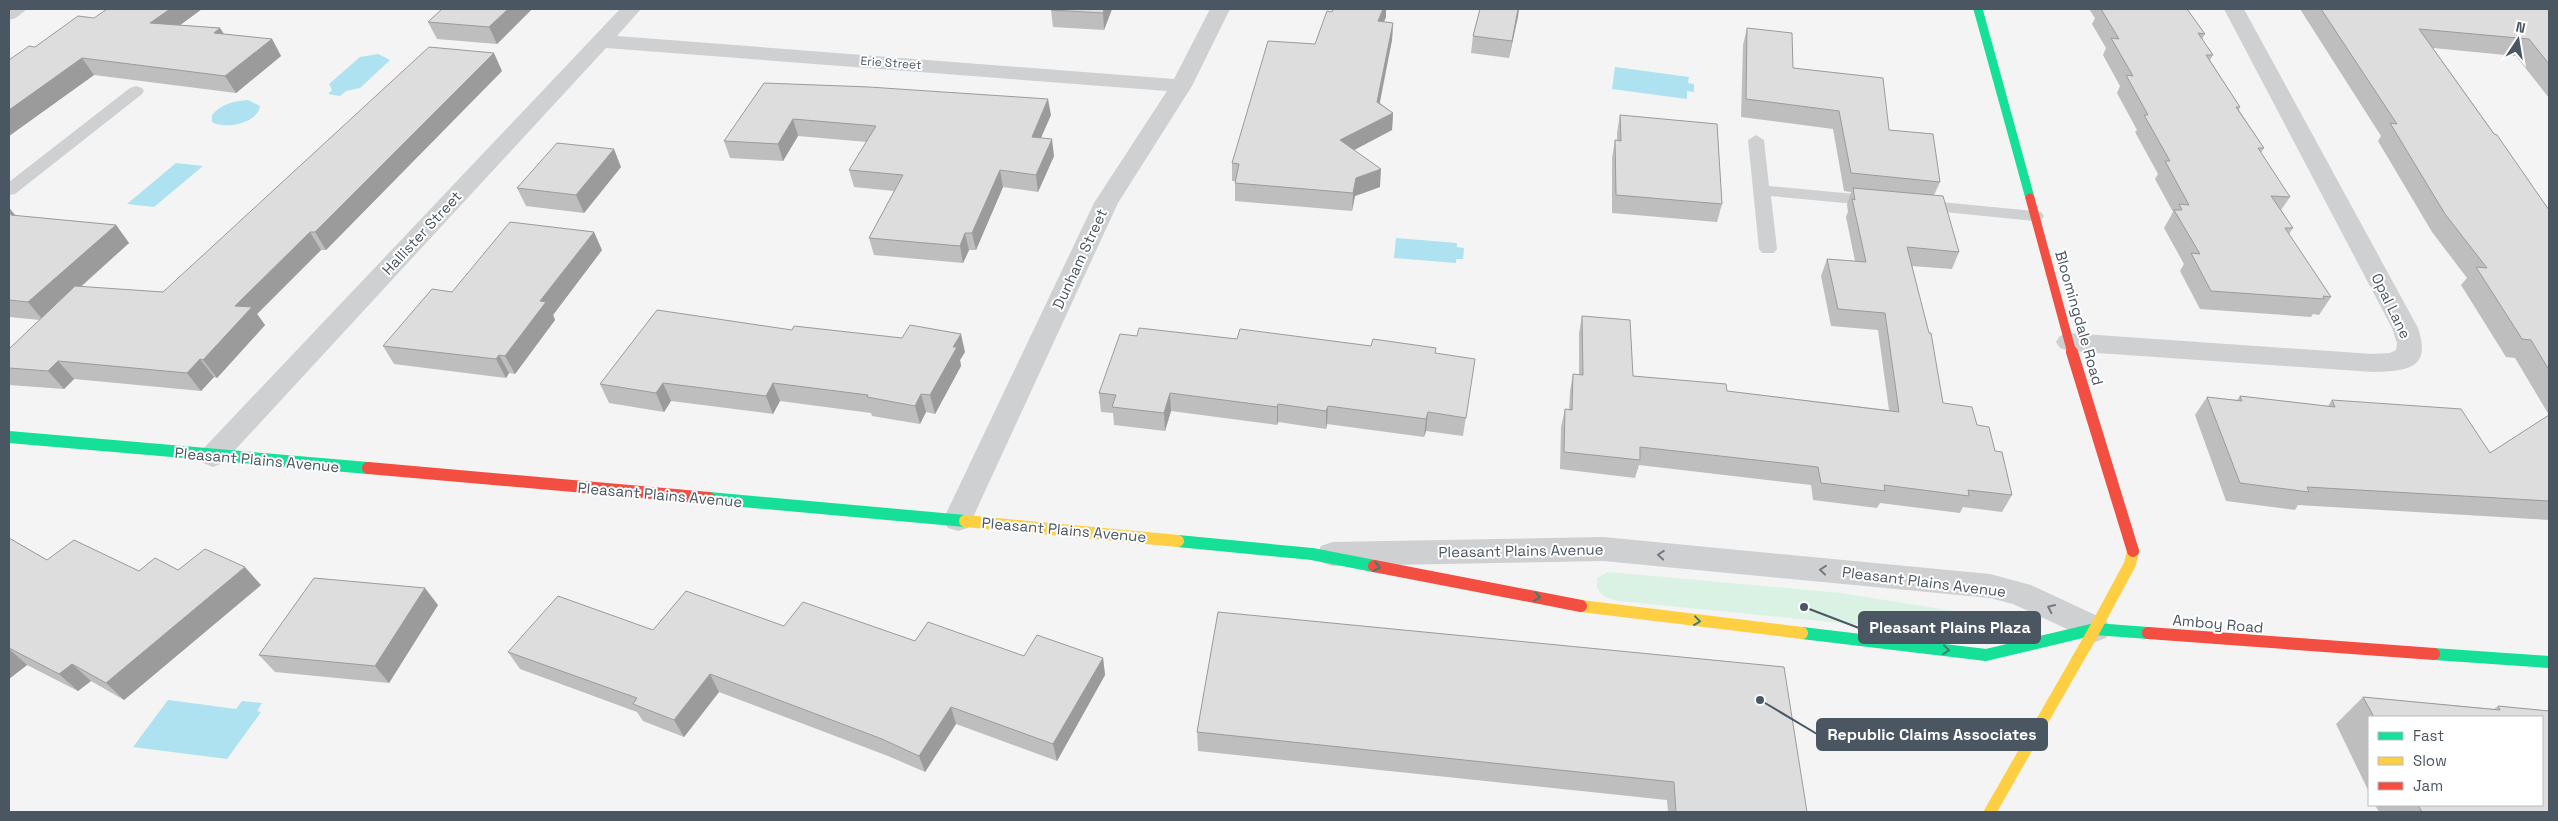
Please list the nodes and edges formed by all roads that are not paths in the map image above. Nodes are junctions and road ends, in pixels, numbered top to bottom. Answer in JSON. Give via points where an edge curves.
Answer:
{"nodes":[{"id":1,"x":17,"y":9,"type":"edge"},
{"id":2,"x":631,"y":9,"type":"edge"},
{"id":3,"x":1220,"y":9,"type":"edge"},
{"id":4,"x":1978,"y":9,"type":"edge"},
{"id":5,"x":2234,"y":9,"type":"edge"},
{"id":6,"x":9,"y":14,"type":"edge"},
{"id":7,"x":602,"y":41,"type":"junction"},
{"id":8,"x":1181,"y":86,"type":"junction"},
{"id":9,"x":136,"y":91,"type":"dead end"},
{"id":10,"x":1756,"y":140,"type":"dead end"},
{"id":11,"x":9,"y":190,"type":"edge"},
{"id":12,"x":1761,"y":190,"type":"junction"},
{"id":13,"x":1888,"y":202,"type":"edge"},
{"id":14,"x":1908,"y":204,"type":"edge"},
{"id":15,"x":2035,"y":216,"type":"junction"},
{"id":16,"x":1768,"y":249,"type":"dead end"},
{"id":17,"x":2069,"y":342,"type":"junction"},
{"id":18,"x":9,"y":438,"type":"edge"},
{"id":19,"x":212,"y":456,"type":"junction"},
{"id":20,"x":958,"y":520,"type":"junction"},
{"id":21,"x":1312,"y":554,"type":"junction"},
{"id":22,"x":2095,"y":629,"type":"junction"},
{"id":23,"x":2549,"y":662,"type":"edge"},
{"id":24,"x":1990,"y":812,"type":"edge"}],
"edges":[{"from":1,"to":6,"type":"street"},
{"from":2,"to":7,"type":"street","name":"Hallister Street"},
{"from":3,"to":8,"type":"street","name":"Dunham Street"},
{"from":4,"to":15,"type":"street","name":"Bloomingdale Road"},
{"from":5,"to":17,"type":"street","name":"Opal Lane","via":[[2405,328],[2410,342],[2409,355],[2394,362],[2373,363]]},
{"from":7,"to":8,"type":"street","name":"Erie Street"},
{"from":7,"to":19,"type":"street","name":"Hallister Street"},
{"from":8,"to":20,"type":"street","name":"Dunham Street","via":[[1106,203]]},
{"from":9,"to":11,"type":"lane"},
{"from":10,"to":12,"type":"lane"},
{"from":12,"to":13,"type":"lane"},
{"from":12,"to":16,"type":"lane"},
{"from":14,"to":15,"type":"lane"},
{"from":15,"to":17,"type":"street","name":"Bloomingdale Road"},
{"from":17,"to":22,"type":"street","name":"Bloomingdale Road","via":[[2133,550],[2130,564]]},
{"from":18,"to":19,"type":"street","name":"Pleasant Plains Avenue"},
{"from":19,"to":20,"type":"street","name":"Pleasant Plains Avenue"},
{"from":20,"to":21,"type":"street","name":"Pleasant Plains Avenue"},
{"from":22,"to":21,"type":"street","name":"Pleasant Plains Avenue","one_way":true,"via":[[2020,594],[1990,586],[1603,549]]},
{"from":21,"to":22,"type":"street","name":"Pleasant Plains Avenue","one_way":true,"via":[[1602,610],[1986,655]]},
{"from":22,"to":23,"type":"street","name":"Amboy Road"},
{"from":22,"to":24,"type":"street"}]}
